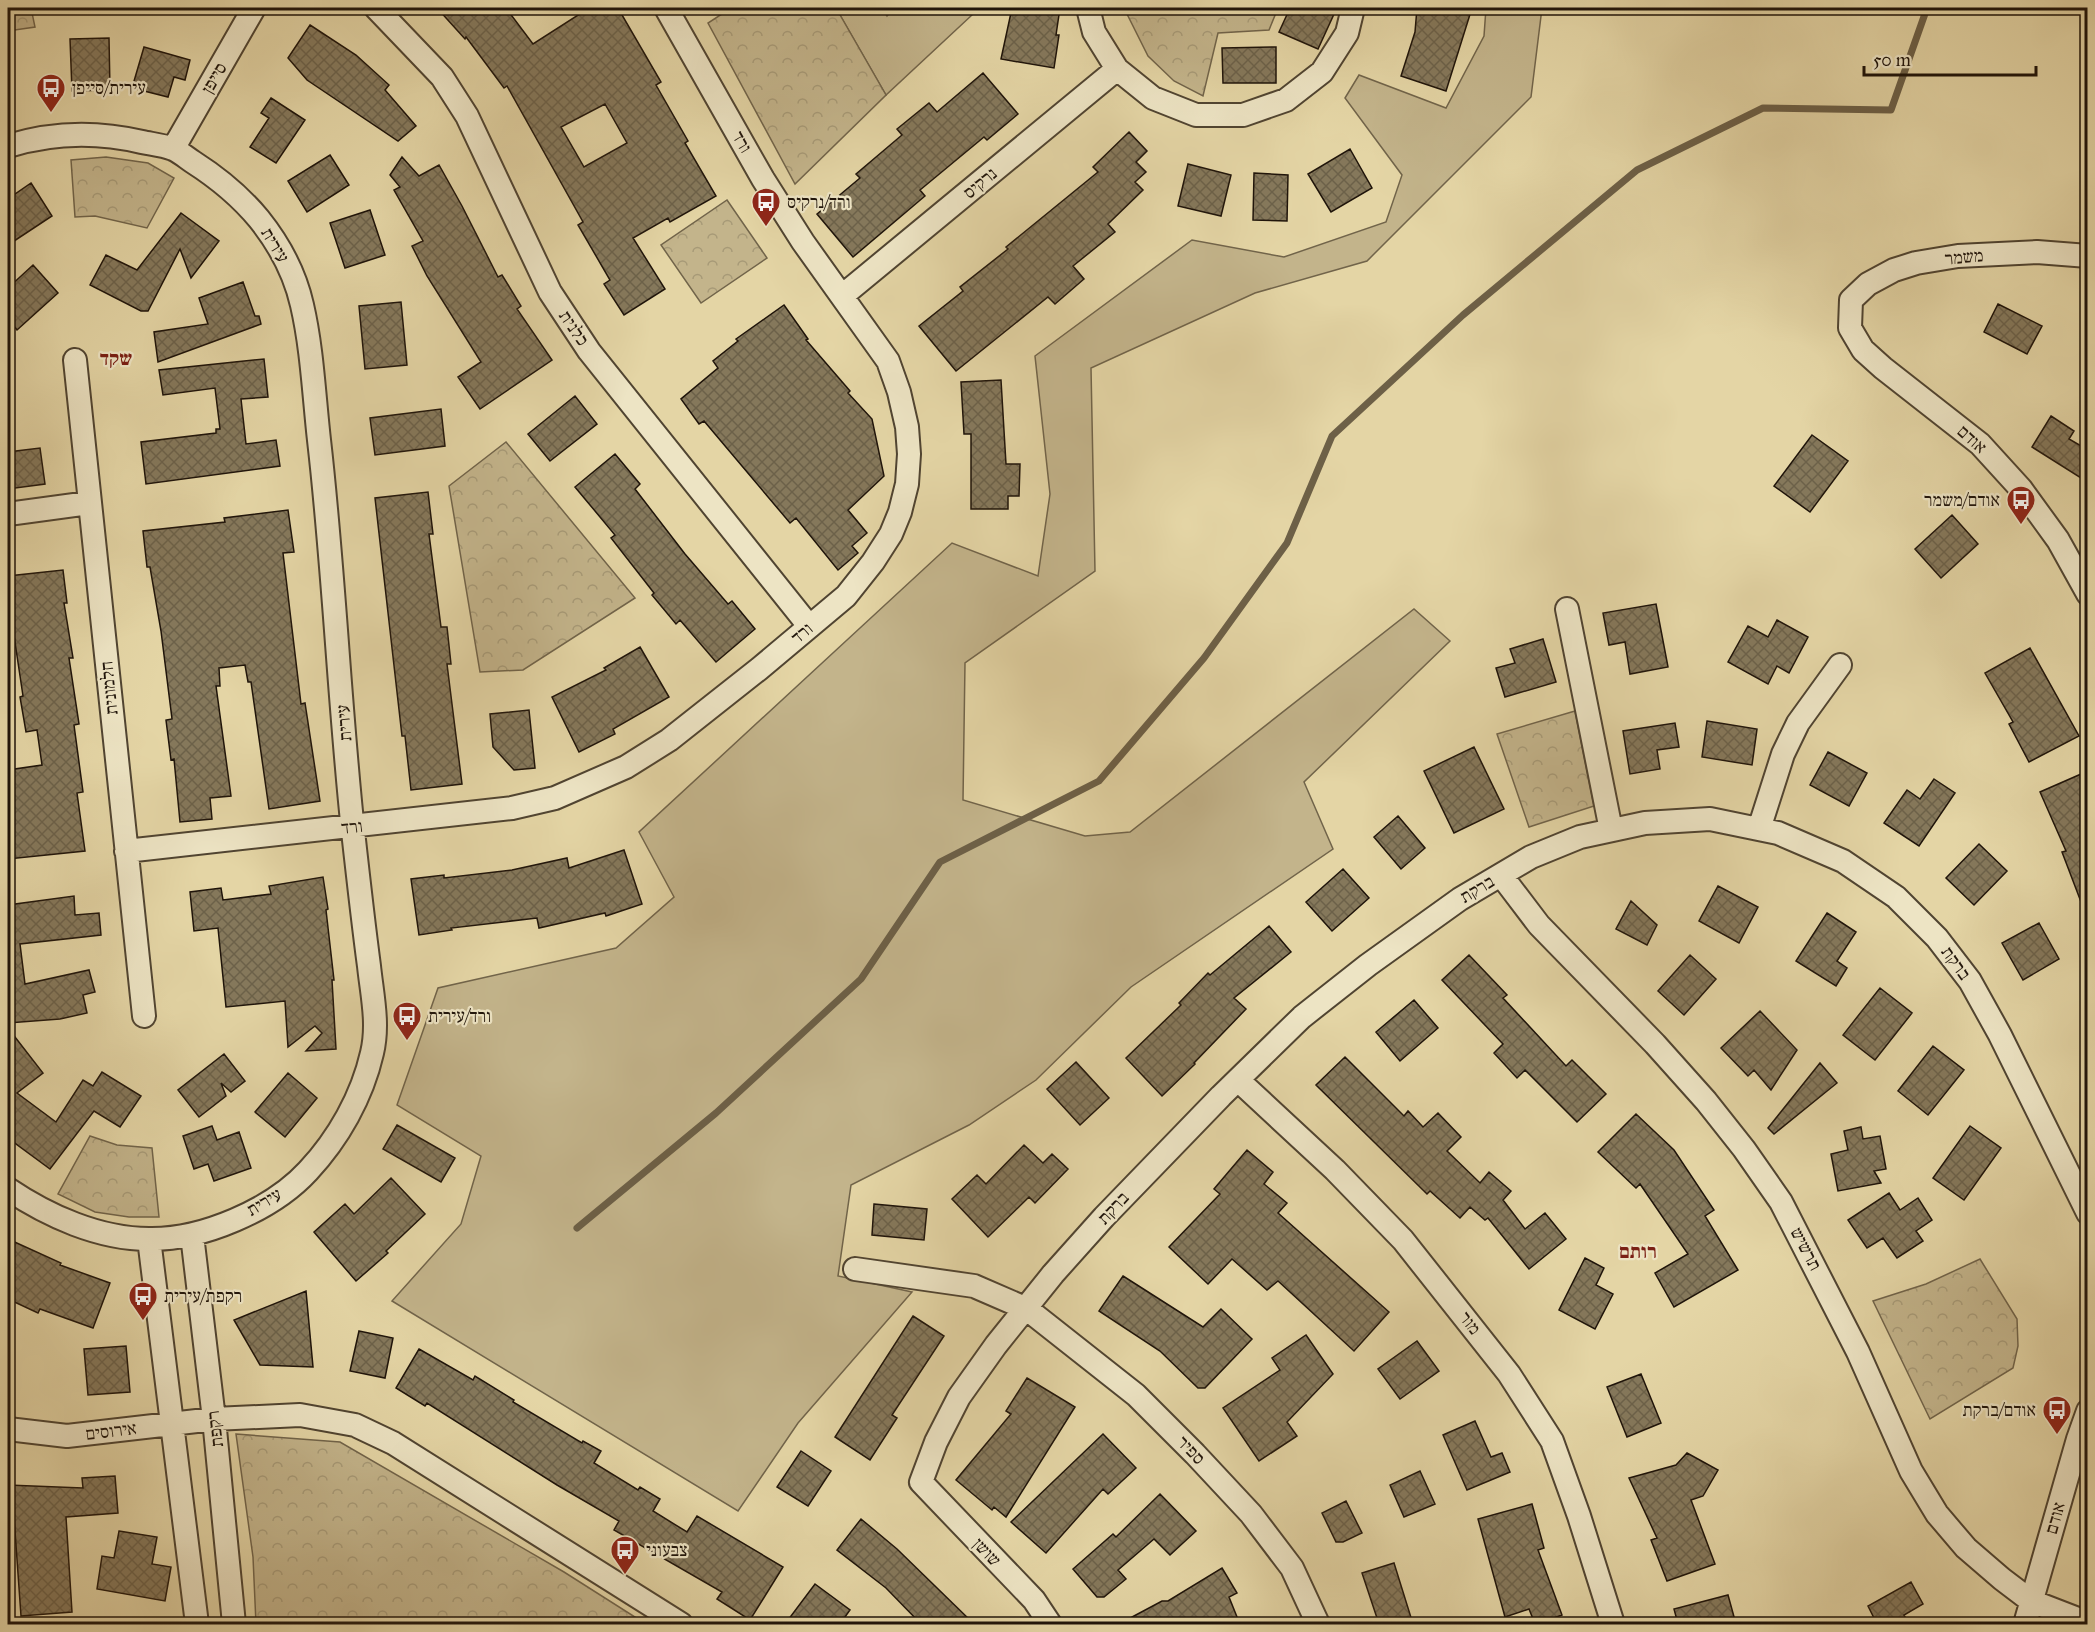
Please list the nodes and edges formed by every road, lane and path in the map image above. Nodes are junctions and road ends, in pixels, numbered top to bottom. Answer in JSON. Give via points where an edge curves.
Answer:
{"nodes":[{"id":1,"x":254,"y":8,"type":"edge"},
{"id":2,"x":376,"y":8,"type":"edge"},
{"id":3,"x":666,"y":8,"type":"edge"},
{"id":4,"x":1088,"y":8,"type":"edge"},
{"id":5,"x":1353,"y":8,"type":"edge"},
{"id":6,"x":1117,"y":69,"type":"junction"},
{"id":7,"x":8,"y":146,"type":"edge"},
{"id":8,"x":173,"y":149,"type":"junction"},
{"id":9,"x":2088,"y":256,"type":"edge"},
{"id":10,"x":842,"y":296,"type":"junction"},
{"id":11,"x":1851,"y":300,"type":"joint"},
{"id":12,"x":75,"y":360,"type":"dead end"},
{"id":13,"x":89,"y":503,"type":"junction"},
{"id":14,"x":8,"y":514,"type":"edge"},
{"id":15,"x":2088,"y":594,"type":"edge"},
{"id":16,"x":1567,"y":609,"type":"dead end"},
{"id":17,"x":809,"y":626,"type":"junction"},
{"id":18,"x":1840,"y":665,"type":"dead end"},
{"id":19,"x":353,"y":827,"type":"junction"},
{"id":20,"x":1759,"y":829,"type":"junction"},
{"id":21,"x":1611,"y":830,"type":"junction"},
{"id":22,"x":126,"y":851,"type":"junction"},
{"id":23,"x":1501,"y":874,"type":"junction"},
{"id":24,"x":144,"y":1016,"type":"dead end"},
{"id":25,"x":1238,"y":1080,"type":"junction"},
{"id":26,"x":8,"y":1189,"type":"edge"},
{"id":27,"x":2088,"y":1213,"type":"edge"},
{"id":28,"x":192,"y":1235,"type":"junction"},
{"id":29,"x":149,"y":1239,"type":"junction"},
{"id":30,"x":855,"y":1269,"type":"dead end"},
{"id":31,"x":1027,"y":1309,"type":"junction"},
{"id":32,"x":2088,"y":1411,"type":"edge"},
{"id":33,"x":214,"y":1419,"type":"junction"},
{"id":34,"x":172,"y":1423,"type":"junction"},
{"id":35,"x":8,"y":1429,"type":"edge"},
{"id":36,"x":921,"y":1482,"type":"joint"},
{"id":37,"x":2031,"y":1601,"type":"junction"},
{"id":38,"x":2088,"y":1623,"type":"edge"},
{"id":39,"x":197,"y":1624,"type":"edge"},
{"id":40,"x":234,"y":1624,"type":"edge"},
{"id":41,"x":681,"y":1624,"type":"edge"},
{"id":42,"x":1050,"y":1624,"type":"edge"},
{"id":43,"x":1318,"y":1624,"type":"edge"},
{"id":44,"x":1613,"y":1624,"type":"edge"},
{"id":45,"x":2025,"y":1624,"type":"edge"}],
"edges":[{"from":1,"to":8,"type":"street","name":"סייפן"},
{"from":2,"to":17,"type":"street","name":"כלנית","via":[[442,76],[467,116],[550,292],[589,351]]},
{"from":3,"to":10,"type":"street","name":"ורד","via":[[763,178]]},
{"from":4,"to":6,"type":"street","via":[[1094,32]]},
{"from":5,"to":6,"type":"street","via":[[1347,33],[1322,72],[1286,100],[1243,115],[1185,111],[1153,98]]},
{"from":6,"to":10,"type":"street","name":"נרקיס"},
{"from":7,"to":8,"type":"street","name":"עירית","via":[[31,139],[97,134]]},
{"from":8,"to":19,"type":"street","name":"עירית","via":[[229,188],[261,221],[284,258],[301,300],[324,483]]},
{"from":9,"to":11,"type":"street","name":"משמר","via":[[2037,252],[1916,262],[1868,284]]},
{"from":10,"to":17,"type":"street","name":"ורד","via":[[888,361],[899,392],[908,427],[907,484],[891,534],[873,562],[846,596]]},
{"from":11,"to":15,"type":"street","name":"אודם","via":[[1850,328],[1863,350],[1980,444],[2027,497],[2058,540]]},
{"from":12,"to":13,"type":"street","name":"חלמונית"},
{"from":13,"to":14,"type":"street"},
{"from":13,"to":22,"type":"street","name":"חלמונית"},
{"from":16,"to":21,"type":"street"},
{"from":17,"to":19,"type":"street","name":"ורד","via":[[669,740],[626,767],[586,785],[555,798],[512,808]]},
{"from":18,"to":20,"type":"street","via":[[1798,723],[1783,754]]},
{"from":19,"to":22,"type":"street","name":"ורד"},
{"from":19,"to":28,"type":"street","name":"עירית","via":[[375,1008],[374,1048],[358,1095],[331,1141],[293,1185],[249,1212]]},
{"from":20,"to":21,"type":"street","name":"ברקת","via":[[1710,819],[1645,823]]},
{"from":20,"to":27,"type":"street","name":"ברקת","via":[[1778,833],[1843,861],[1896,897],[1937,938],[1970,981],[2000,1035]]},
{"from":21,"to":23,"type":"street","name":"ברקת","via":[[1580,837]]},
{"from":22,"to":24,"type":"street","name":"חלמונית"},
{"from":23,"to":25,"type":"street","name":"ברקת","via":[[1460,898],[1358,973],[1302,1017]]},
{"from":23,"to":37,"type":"street","name":"תרשיש","via":[[1539,925],[1655,1044],[1744,1149],[1781,1202],[1858,1352],[1911,1471],[1937,1514],[1966,1548]]},
{"from":25,"to":31,"type":"street","name":"ברקת","via":[[1104,1216]]},
{"from":25,"to":44,"type":"street","name":"מור","via":[[1403,1240],[1509,1374],[1552,1441]]},
{"from":26,"to":29,"type":"street","name":"עירית","via":[[32,1205],[79,1225]]},
{"from":28,"to":29,"type":"street","name":"עירית"},
{"from":28,"to":33,"type":"street","name":"רקפת"},
{"from":29,"to":34,"type":"street"},
{"from":30,"to":31,"type":"street","name":"ספיר","via":[[974,1286]]},
{"from":31,"to":36,"type":"street","name":"ברקת","via":[[959,1397]]},
{"from":31,"to":43,"type":"street","name":"ספיר","via":[[1136,1395],[1251,1514],[1292,1568]]},
{"from":32,"to":37,"type":"street","name":"אודם"},
{"from":33,"to":34,"type":"street","name":"אירוסים"},
{"from":33,"to":40,"type":"street","name":"רקפת"},
{"from":33,"to":41,"type":"street","via":[[300,1415],[356,1425],[393,1443]]},
{"from":34,"to":35,"type":"street","name":"אירוסים","via":[[67,1436]]},
{"from":34,"to":39,"type":"street"},
{"from":36,"to":42,"type":"street","name":"שושן","via":[[1034,1599]]},
{"from":37,"to":38,"type":"street","name":"תרשיש"},
{"from":37,"to":45,"type":"street","name":"אודם"}]}
